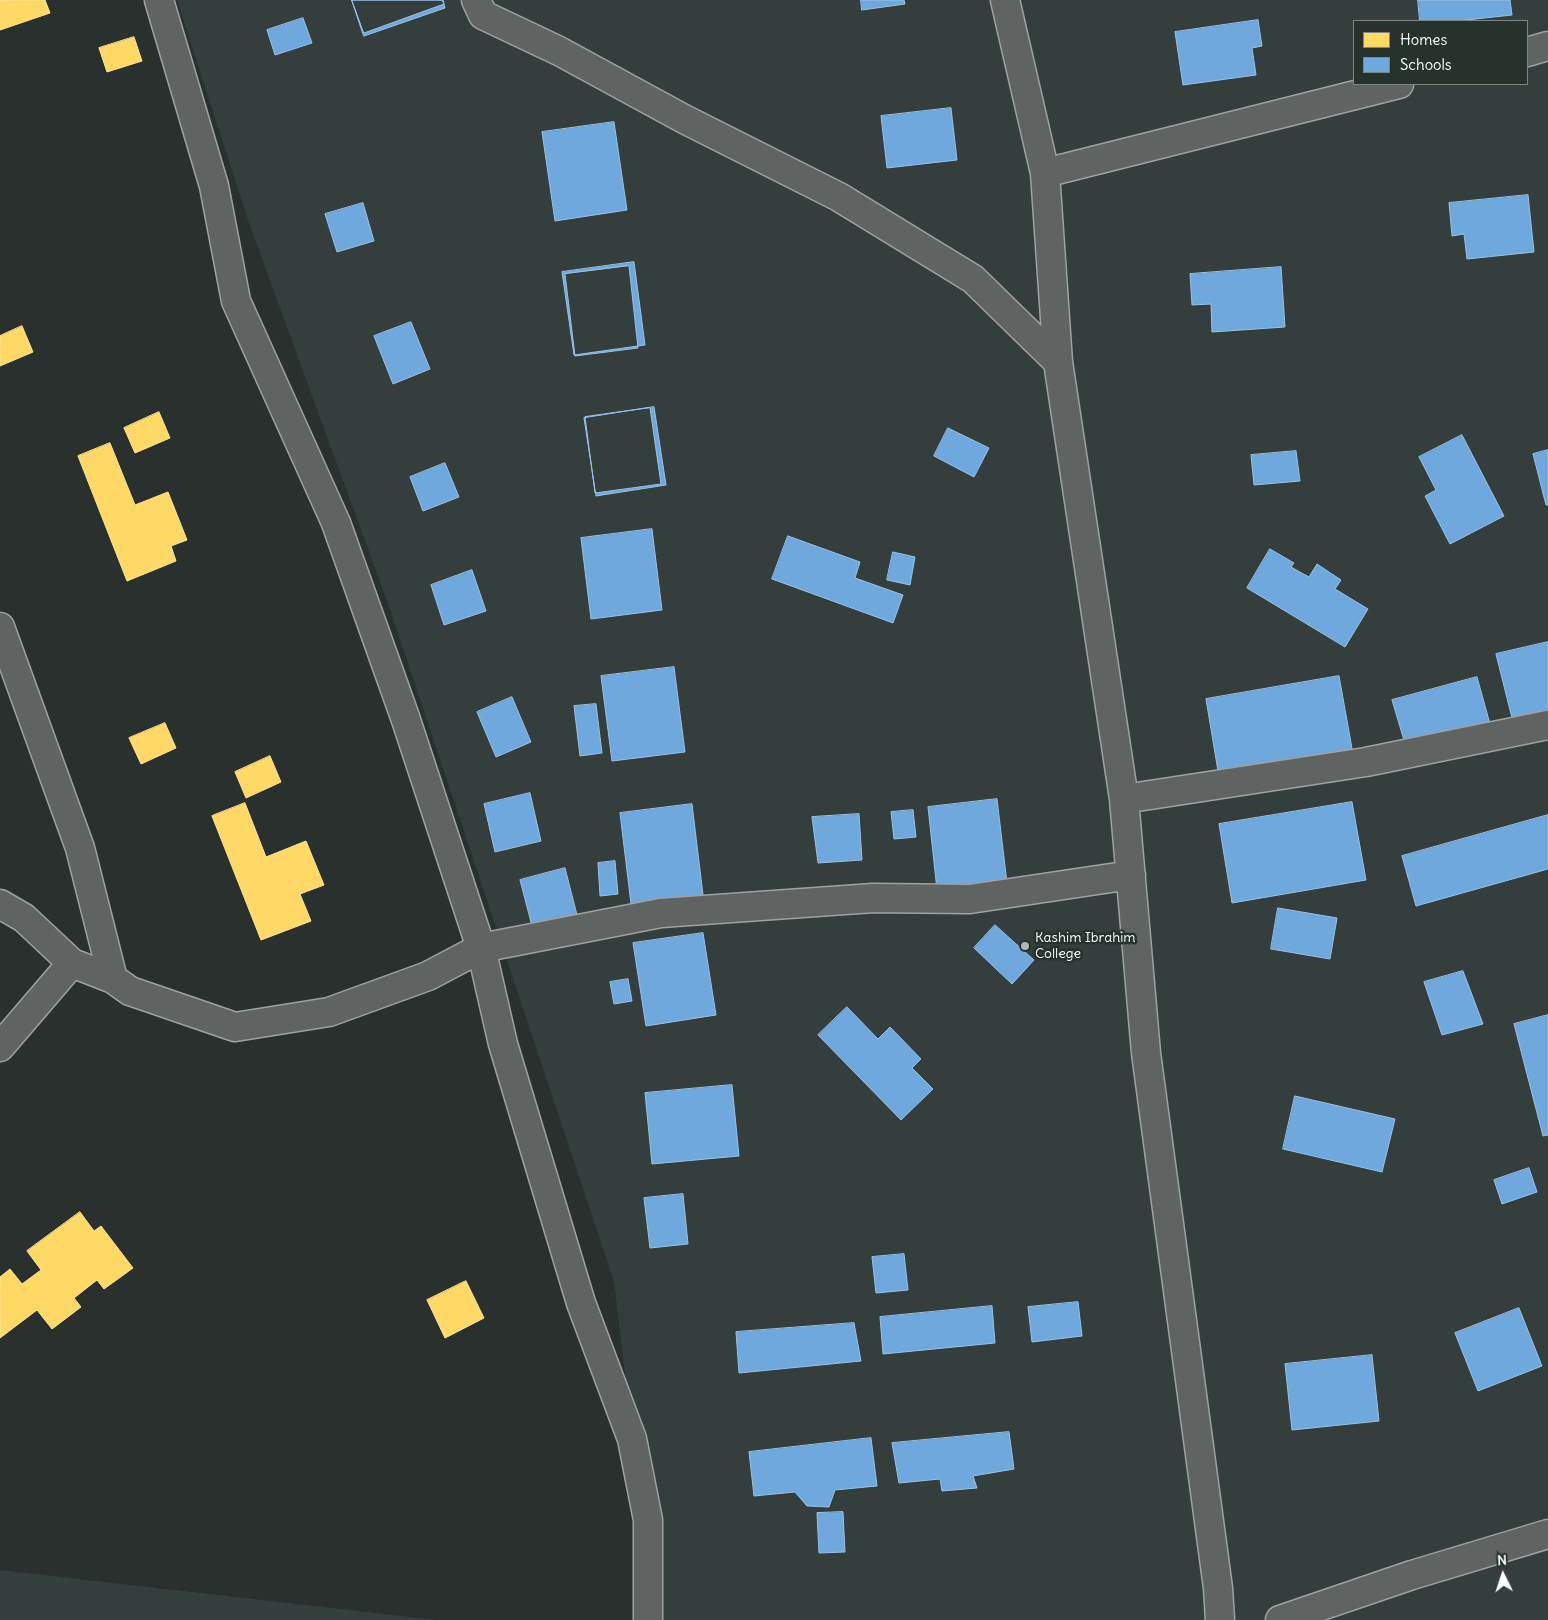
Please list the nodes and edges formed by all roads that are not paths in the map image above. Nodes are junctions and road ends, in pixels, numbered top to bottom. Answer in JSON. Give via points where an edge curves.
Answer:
{"nodes":[{"id":1,"x":159,"y":0,"type":"edge"},
{"id":2,"x":476,"y":0,"type":"edge"},
{"id":3,"x":1005,"y":0,"type":"edge"},
{"id":4,"x":1548,"y":46,"type":"edge"},
{"id":5,"x":1528,"y":52,"type":"edge"},
{"id":6,"x":1395,"y":85,"type":"edge"},
{"id":7,"x":1045,"y":173,"type":"junction"},
{"id":8,"x":1058,"y":362,"type":"junction"},
{"id":9,"x":0,"y":627,"type":"edge"},
{"id":10,"x":1548,"y":725,"type":"edge"},
{"id":11,"x":1124,"y":799,"type":"junction"},
{"id":12,"x":1131,"y":875,"type":"junction"},
{"id":13,"x":0,"y":904,"type":"edge"},
{"id":14,"x":481,"y":948,"type":"junction"},
{"id":15,"x":72,"y":963,"type":"junction"},
{"id":16,"x":113,"y":979,"type":"junction"},
{"id":17,"x":0,"y":1047,"type":"edge"},
{"id":18,"x":1548,"y":1534,"type":"edge"},
{"id":19,"x":648,"y":1620,"type":"edge"},
{"id":20,"x":1220,"y":1620,"type":"edge"},
{"id":21,"x":1280,"y":1620,"type":"edge"}],
"edges":[{"from":1,"to":14,"type":"street","via":[[214,186],[236,301],[336,523],[406,720]]},
{"from":2,"to":8,"type":"street","via":[[483,14],[839,197],[973,279]]},
{"from":3,"to":7,"type":"street"},
{"from":4,"to":5,"type":"street"},
{"from":6,"to":7,"type":"street"},
{"from":7,"to":8,"type":"street"},
{"from":8,"to":11,"type":"street"},
{"from":9,"to":16,"type":"street","via":[[80,848]]},
{"from":10,"to":11,"type":"street","via":[[1366,762]]},
{"from":11,"to":12,"type":"street"},
{"from":12,"to":14,"type":"street","via":[[970,899],[873,898],[661,913]]},
{"from":12,"to":20,"type":"street","via":[[1146,1053]]},
{"from":13,"to":15,"type":"street","via":[[24,918]]},
{"from":14,"to":16,"type":"street","via":[[428,976],[328,1012],[235,1027],[130,991]]},
{"from":14,"to":19,"type":"street","via":[[503,1044],[581,1303],[632,1439],[648,1520]]},
{"from":15,"to":16,"type":"street"},
{"from":15,"to":17,"type":"street"},
{"from":18,"to":21,"type":"street","via":[[1412,1575]]}]}
